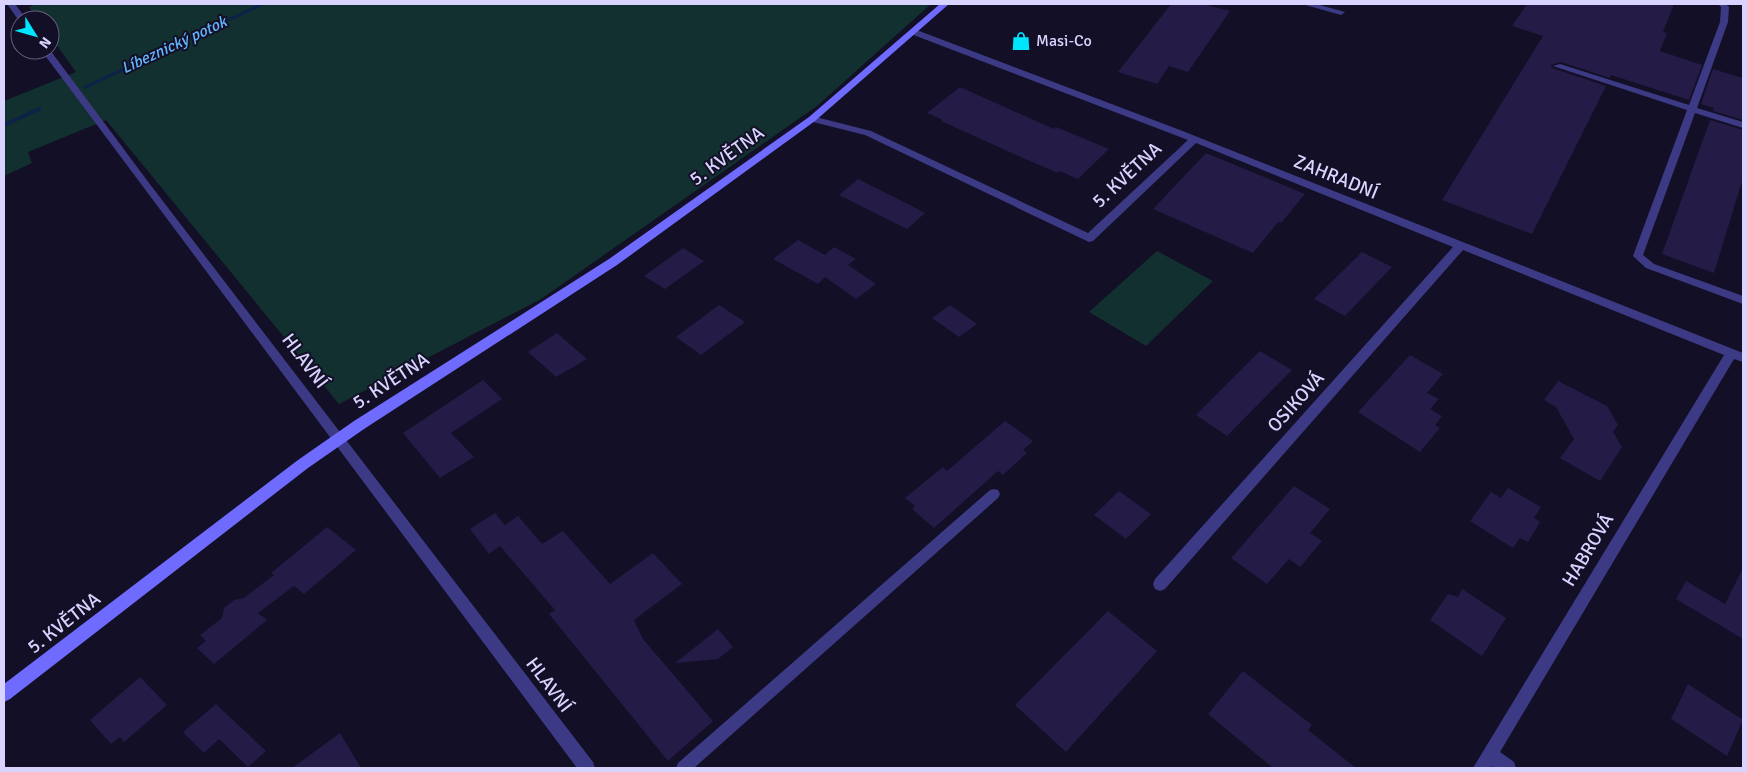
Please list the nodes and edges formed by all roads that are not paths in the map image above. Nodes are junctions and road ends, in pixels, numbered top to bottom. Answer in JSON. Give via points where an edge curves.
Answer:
{"nodes":[{"id":1,"x":945,"y":4,"type":"edge"},
{"id":2,"x":1306,"y":4,"type":"edge"},
{"id":3,"x":1722,"y":4,"type":"edge"},
{"id":4,"x":1341,"y":12,"type":"dead end"},
{"id":5,"x":914,"y":32,"type":"junction"},
{"id":6,"x":52,"y":60,"type":"edge"},
{"id":7,"x":1557,"y":66,"type":"dead end"},
{"id":8,"x":1692,"y":109,"type":"junction"},
{"id":9,"x":812,"y":119,"type":"junction"},
{"id":10,"x":1743,"y":125,"type":"edge"},
{"id":11,"x":1194,"y":139,"type":"junction"},
{"id":12,"x":1461,"y":245,"type":"junction"},
{"id":13,"x":1743,"y":300,"type":"edge"},
{"id":14,"x":1737,"y":356,"type":"edge"},
{"id":15,"x":338,"y":439,"type":"junction"},
{"id":16,"x":994,"y":494,"type":"dead end"},
{"id":17,"x":1160,"y":584,"type":"dead end"},
{"id":18,"x":4,"y":694,"type":"edge"},
{"id":19,"x":1486,"y":761,"type":"edge"},
{"id":20,"x":587,"y":768,"type":"edge"},
{"id":21,"x":683,"y":768,"type":"edge"},
{"id":22,"x":1508,"y":768,"type":"edge"}],
"edges":[{"from":1,"to":5,"type":"main road","name":"5. KVĚTNA"},
{"from":2,"to":4,"type":"street"},
{"from":3,"to":8,"type":"lane","via":[[1724,22]]},
{"from":5,"to":9,"type":"main road","name":"5. KVĚTNA"},
{"from":5,"to":11,"type":"street","name":"ZAHRADNÍ"},
{"from":6,"to":15,"type":"street","name":"HLAVNÍ"},
{"from":7,"to":8,"type":"lane"},
{"from":8,"to":10,"type":"lane"},
{"from":8,"to":13,"type":"lane","via":[[1638,256],[1650,266]]},
{"from":9,"to":11,"type":"street","name":"5. KVĚTNA","via":[[868,133],[1089,238]]},
{"from":9,"to":15,"type":"main road","name":"5. KVĚTNA","via":[[613,262]]},
{"from":11,"to":12,"type":"street","name":"ZAHRADNÍ"},
{"from":12,"to":14,"type":"street","name":"ZAHRADNÍ"},
{"from":12,"to":17,"type":"street","name":"OSIKOVÁ"},
{"from":14,"to":19,"type":"street","name":"HABROVÁ"},
{"from":15,"to":18,"type":"main road","name":"5. KVĚTNA"},
{"from":15,"to":20,"type":"street","name":"HLAVNÍ"},
{"from":16,"to":21,"type":"lane"},
{"from":19,"to":22,"type":"street"}]}
